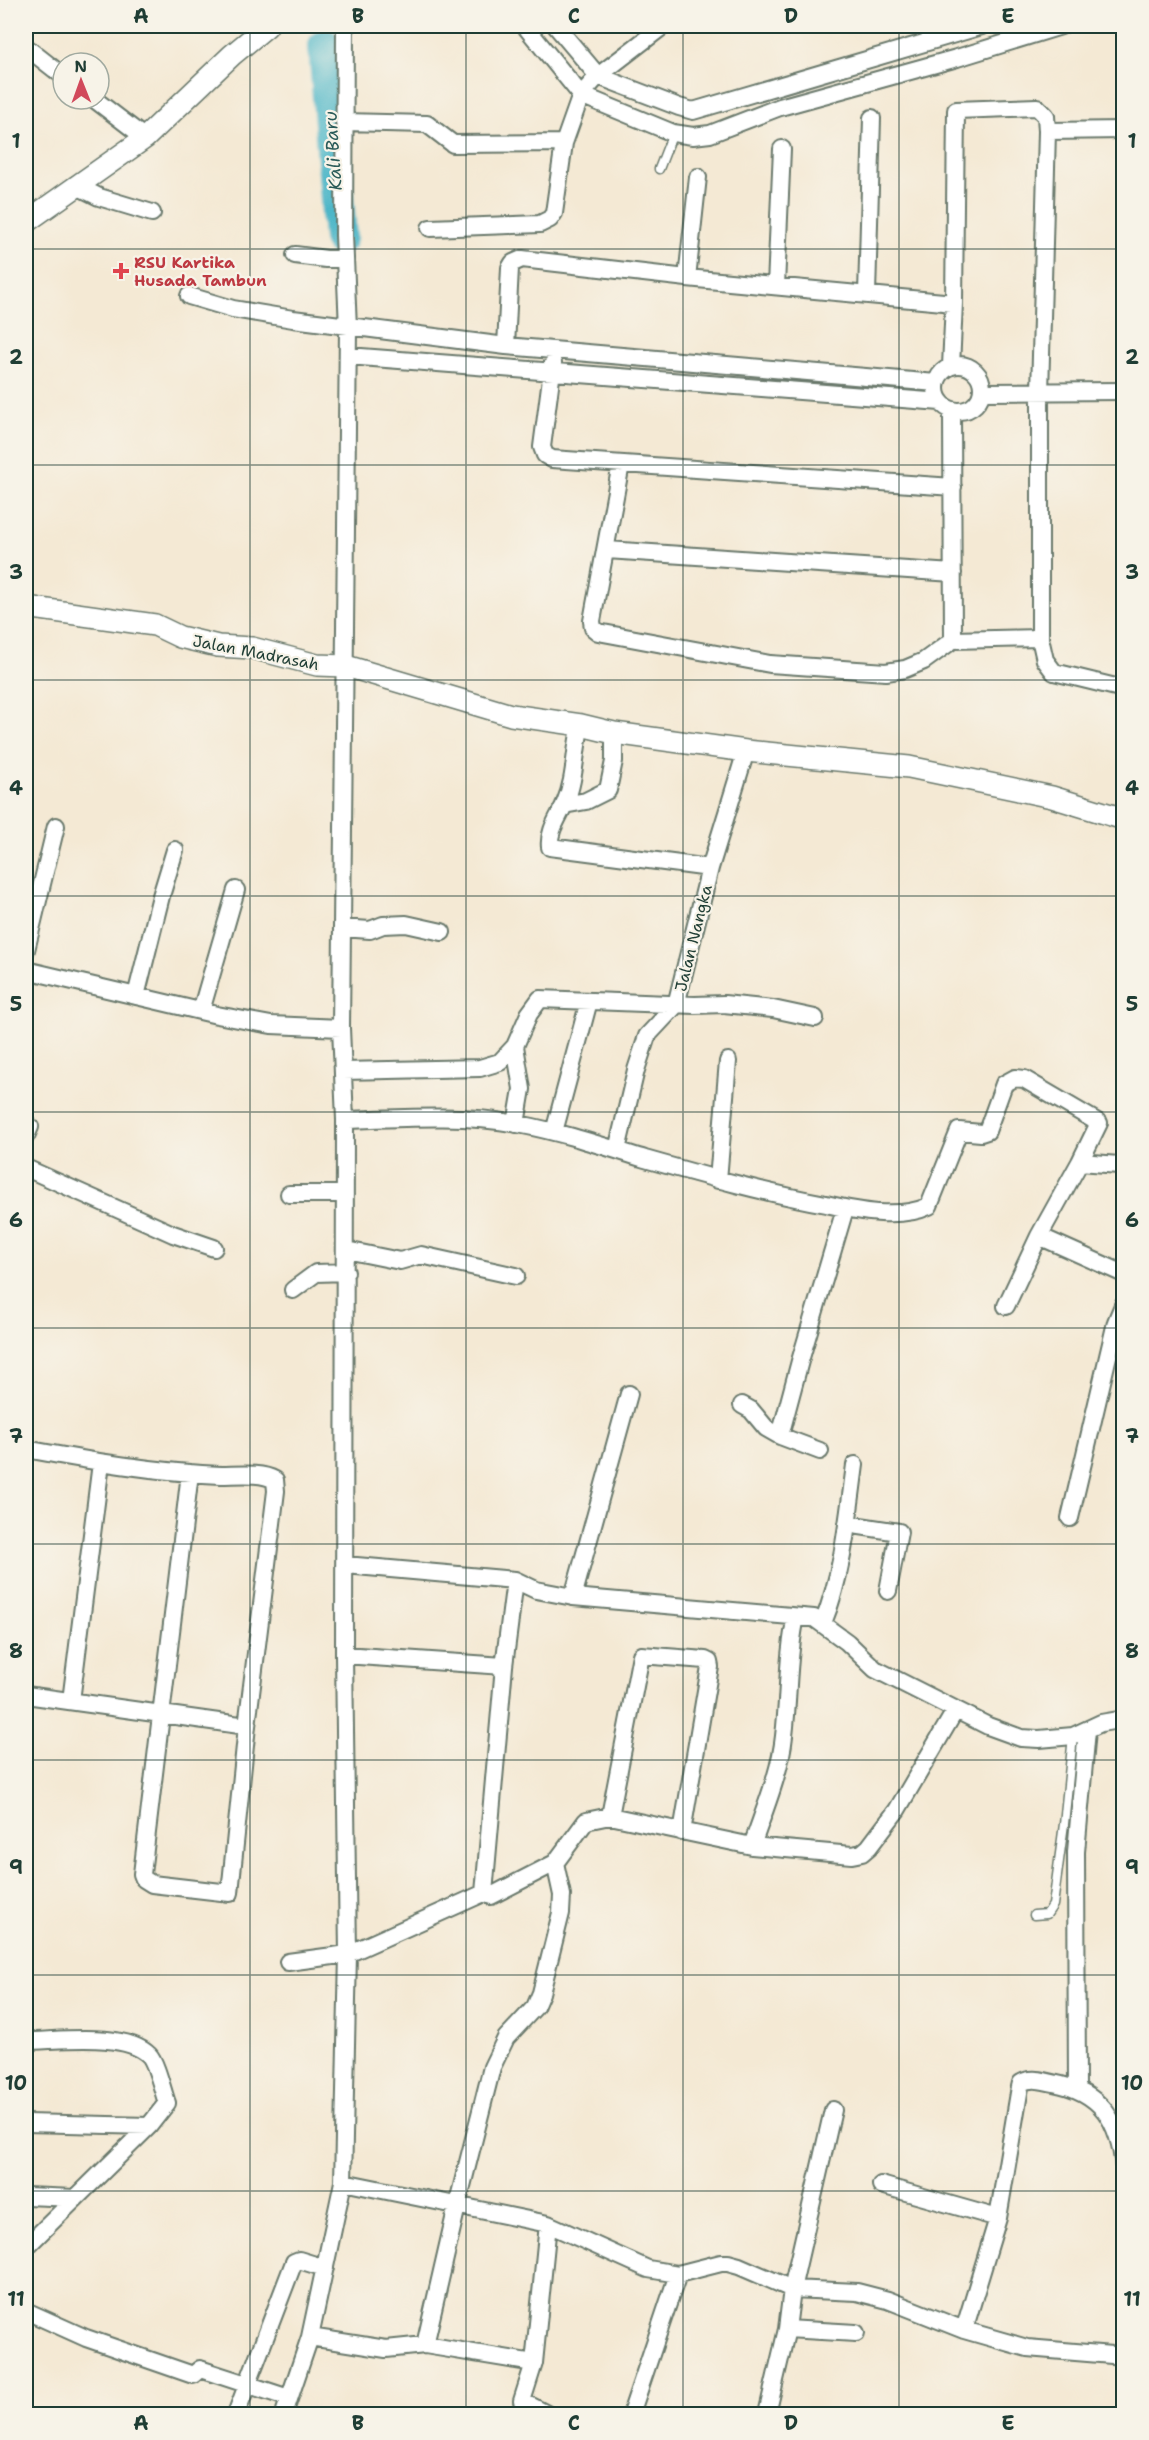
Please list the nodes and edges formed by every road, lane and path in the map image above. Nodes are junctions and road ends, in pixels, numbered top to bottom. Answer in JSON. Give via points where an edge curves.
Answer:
{"nodes":[{"id":1,"x":267,"y":26,"type":"edge"},
{"id":2,"x":345,"y":26,"type":"edge"},
{"id":3,"x":525,"y":26,"type":"edge"},
{"id":4,"x":556,"y":26,"type":"edge"},
{"id":5,"x":663,"y":26,"type":"edge"},
{"id":6,"x":982,"y":26,"type":"edge"},
{"id":7,"x":1060,"y":26,"type":"edge"},
{"id":8,"x":26,"y":47,"type":"edge"},
{"id":9,"x":51,"y":67,"type":"edge"},
{"id":10,"x":598,"y":75,"type":"junction"},
{"id":11,"x":581,"y":95,"type":"junction"},
{"id":12,"x":110,"y":111,"type":"edge"},
{"id":13,"x":872,"y":118,"type":"dead end"},
{"id":14,"x":344,"y":122,"type":"junction"},
{"id":15,"x":1124,"y":130,"type":"edge"},
{"id":16,"x":1047,"y":131,"type":"junction"},
{"id":17,"x":673,"y":133,"type":"junction"},
{"id":18,"x":145,"y":138,"type":"junction"},
{"id":19,"x":564,"y":143,"type":"junction"},
{"id":20,"x":782,"y":149,"type":"dead end"},
{"id":21,"x":659,"y":169,"type":"dead end"},
{"id":22,"x":698,"y":177,"type":"dead end"},
{"id":23,"x":75,"y":185,"type":"junction"},
{"id":24,"x":152,"y":213,"type":"dead end"},
{"id":25,"x":26,"y":222,"type":"edge"},
{"id":26,"x":430,"y":228,"type":"dead end"},
{"id":27,"x":295,"y":255,"type":"dead end"},
{"id":28,"x":344,"y":259,"type":"junction"},
{"id":29,"x":687,"y":278,"type":"junction"},
{"id":30,"x":777,"y":286,"type":"junction"},
{"id":31,"x":867,"y":294,"type":"junction"},
{"id":32,"x":189,"y":296,"type":"dead end"},
{"id":33,"x":954,"y":303,"type":"junction"},
{"id":34,"x":348,"y":328,"type":"junction"},
{"id":35,"x":506,"y":346,"type":"junction"},
{"id":36,"x":555,"y":350,"type":"junction"},
{"id":37,"x":348,"y":356,"type":"junction"},
{"id":38,"x":680,"y":361,"type":"junction"},
{"id":39,"x":951,"y":366,"type":"junction"},
{"id":40,"x":551,"y":371,"type":"junction"},
{"id":41,"x":805,"y":371,"type":"junction"},
{"id":42,"x":678,"y":381,"type":"junction"},
{"id":43,"x":936,"y":382,"type":"junction"},
{"id":44,"x":803,"y":391,"type":"junction"},
{"id":45,"x":1124,"y":391,"type":"edge"},
{"id":46,"x":982,"y":392,"type":"junction"},
{"id":47,"x":1041,"y":393,"type":"junction"},
{"id":48,"x":946,"y":406,"type":"junction"},
{"id":49,"x":621,"y":464,"type":"junction"},
{"id":50,"x":953,"y":487,"type":"junction"},
{"id":51,"x":607,"y":550,"type":"junction"},
{"id":52,"x":953,"y":573,"type":"junction"},
{"id":53,"x":26,"y":607,"type":"edge"},
{"id":54,"x":1040,"y":638,"type":"junction"},
{"id":55,"x":953,"y":640,"type":"junction"},
{"id":56,"x":346,"y":666,"type":"junction"},
{"id":57,"x":1124,"y":689,"type":"edge"},
{"id":58,"x":581,"y":725,"type":"junction"},
{"id":59,"x":614,"y":733,"type":"junction"},
{"id":60,"x":746,"y":751,"type":"junction"},
{"id":61,"x":564,"y":805,"type":"junction"},
{"id":62,"x":1124,"y":819,"type":"edge"},
{"id":63,"x":56,"y":826,"type":"dead end"},
{"id":64,"x":175,"y":850,"type":"dead end"},
{"id":65,"x":710,"y":868,"type":"junction"},
{"id":66,"x":236,"y":890,"type":"dead end"},
{"id":67,"x":342,"y":928,"type":"junction"},
{"id":68,"x":442,"y":932,"type":"dead end"},
{"id":69,"x":26,"y":950,"type":"edge"},
{"id":70,"x":26,"y":970,"type":"edge"},
{"id":71,"x":136,"y":996,"type":"junction"},
{"id":72,"x":589,"y":1001,"type":"junction"},
{"id":73,"x":676,"y":1005,"type":"junction"},
{"id":74,"x":201,"y":1011,"type":"junction"},
{"id":75,"x":815,"y":1018,"type":"dead end"},
{"id":76,"x":341,"y":1028,"type":"junction"},
{"id":77,"x":515,"y":1046,"type":"junction"},
{"id":78,"x":728,"y":1061,"type":"dead end"},
{"id":79,"x":343,"y":1071,"type":"junction"},
{"id":80,"x":345,"y":1120,"type":"junction"},
{"id":81,"x":26,"y":1124,"type":"edge"},
{"id":82,"x":516,"y":1124,"type":"junction"},
{"id":83,"x":554,"y":1132,"type":"junction"},
{"id":84,"x":26,"y":1136,"type":"edge"},
{"id":85,"x":617,"y":1150,"type":"junction"},
{"id":86,"x":1080,"y":1161,"type":"junction"},
{"id":87,"x":1124,"y":1163,"type":"edge"},
{"id":88,"x":26,"y":1168,"type":"edge"},
{"id":89,"x":718,"y":1180,"type":"junction"},
{"id":90,"x":290,"y":1194,"type":"dead end"},
{"id":91,"x":345,"y":1194,"type":"junction"},
{"id":92,"x":845,"y":1209,"type":"junction"},
{"id":93,"x":1039,"y":1236,"type":"junction"},
{"id":94,"x":214,"y":1248,"type":"dead end"},
{"id":95,"x":346,"y":1250,"type":"junction"},
{"id":96,"x":346,"y":1272,"type":"junction"},
{"id":97,"x":1124,"y":1274,"type":"edge"},
{"id":98,"x":516,"y":1276,"type":"dead end"},
{"id":99,"x":293,"y":1290,"type":"dead end"},
{"id":100,"x":1124,"y":1303,"type":"edge"},
{"id":101,"x":1006,"y":1306,"type":"dead end"},
{"id":102,"x":630,"y":1394,"type":"dead end"},
{"id":103,"x":742,"y":1406,"type":"dead end"},
{"id":104,"x":780,"y":1436,"type":"junction"},
{"id":105,"x":26,"y":1449,"type":"edge"},
{"id":106,"x":819,"y":1451,"type":"dead end"},
{"id":107,"x":101,"y":1463,"type":"junction"},
{"id":108,"x":855,"y":1465,"type":"dead end"},
{"id":109,"x":190,"y":1473,"type":"junction"},
{"id":110,"x":1070,"y":1518,"type":"dead end"},
{"id":111,"x":847,"y":1524,"type":"junction"},
{"id":112,"x":345,"y":1565,"type":"junction"},
{"id":113,"x":515,"y":1580,"type":"junction"},
{"id":114,"x":888,"y":1592,"type":"dead end"},
{"id":115,"x":573,"y":1597,"type":"junction"},
{"id":116,"x":796,"y":1617,"type":"junction"},
{"id":117,"x":823,"y":1623,"type":"junction"},
{"id":118,"x":344,"y":1655,"type":"junction"},
{"id":119,"x":504,"y":1666,"type":"junction"},
{"id":120,"x":26,"y":1695,"type":"edge"},
{"id":121,"x":71,"y":1701,"type":"junction"},
{"id":122,"x":956,"y":1711,"type":"junction"},
{"id":123,"x":162,"y":1715,"type":"junction"},
{"id":124,"x":1124,"y":1719,"type":"edge"},
{"id":125,"x":247,"y":1726,"type":"junction"},
{"id":126,"x":1080,"y":1733,"type":"junction"},
{"id":127,"x":610,"y":1816,"type":"junction"},
{"id":128,"x":682,"y":1832,"type":"junction"},
{"id":129,"x":752,"y":1846,"type":"junction"},
{"id":130,"x":555,"y":1863,"type":"junction"},
{"id":131,"x":484,"y":1893,"type":"junction"},
{"id":132,"x":1034,"y":1915,"type":"dead end"},
{"id":133,"x":348,"y":1954,"type":"junction"},
{"id":134,"x":288,"y":1962,"type":"dead end"},
{"id":135,"x":26,"y":2041,"type":"edge"},
{"id":136,"x":1077,"y":2089,"type":"junction"},
{"id":137,"x":833,"y":2110,"type":"dead end"},
{"id":138,"x":26,"y":2123,"type":"edge"},
{"id":139,"x":148,"y":2126,"type":"junction"},
{"id":140,"x":1124,"y":2168,"type":"edge"},
{"id":141,"x":343,"y":2182,"type":"junction"},
{"id":142,"x":882,"y":2185,"type":"dead end"},
{"id":143,"x":26,"y":2196,"type":"edge"},
{"id":144,"x":75,"y":2198,"type":"junction"},
{"id":145,"x":456,"y":2206,"type":"junction"},
{"id":146,"x":998,"y":2218,"type":"junction"},
{"id":147,"x":548,"y":2224,"type":"junction"},
{"id":148,"x":26,"y":2247,"type":"edge"},
{"id":149,"x":325,"y":2268,"type":"junction"},
{"id":150,"x":678,"y":2274,"type":"junction"},
{"id":151,"x":792,"y":2289,"type":"junction"},
{"id":152,"x":26,"y":2311,"type":"edge"},
{"id":153,"x":787,"y":2329,"type":"junction"},
{"id":154,"x":964,"y":2330,"type":"junction"},
{"id":155,"x":856,"y":2333,"type":"dead end"},
{"id":156,"x":310,"y":2337,"type":"junction"},
{"id":157,"x":425,"y":2345,"type":"junction"},
{"id":158,"x":1124,"y":2356,"type":"edge"},
{"id":159,"x":534,"y":2363,"type":"junction"},
{"id":160,"x":246,"y":2385,"type":"junction"},
{"id":161,"x":289,"y":2398,"type":"junction"},
{"id":162,"x":236,"y":2415,"type":"edge"},
{"id":163,"x":284,"y":2415,"type":"edge"},
{"id":164,"x":547,"y":2415,"type":"edge"},
{"id":165,"x":631,"y":2415,"type":"edge"},
{"id":166,"x":767,"y":2415,"type":"edge"}],
"edges":[{"from":1,"to":18,"type":"street"},
{"from":2,"to":14,"type":"street"},
{"from":3,"to":11,"type":"street"},
{"from":4,"to":10,"type":"street"},
{"from":5,"to":10,"type":"street"},
{"from":6,"to":10,"type":"street","via":[[699,111]]},
{"from":7,"to":17,"type":"street","via":[[780,107],[710,134]]},
{"from":8,"to":9,"type":"street"},
{"from":10,"to":11,"type":"street"},
{"from":11,"to":17,"type":"street"},
{"from":11,"to":19,"type":"street"},
{"from":12,"to":18,"type":"street"},
{"from":13,"to":31,"type":"street"},
{"from":14,"to":19,"type":"street","via":[[427,124],[453,144]]},
{"from":14,"to":28,"type":"street"},
{"from":15,"to":16,"type":"street"},
{"from":16,"to":33,"type":"street","via":[[1046,116],[1037,106],[956,110]]},
{"from":16,"to":47,"type":"street"},
{"from":17,"to":21,"type":"lane"},
{"from":18,"to":23,"type":"street"},
{"from":19,"to":26,"type":"street","via":[[554,213],[546,222]]},
{"from":20,"to":30,"type":"street"},
{"from":22,"to":29,"type":"street"},
{"from":23,"to":24,"type":"street","via":[[99,197]]},
{"from":23,"to":25,"type":"street"},
{"from":27,"to":28,"type":"street"},
{"from":28,"to":34,"type":"street"},
{"from":29,"to":30,"type":"street"},
{"from":29,"to":35,"type":"street","via":[[518,260],[509,274]]},
{"from":30,"to":31,"type":"street"},
{"from":31,"to":33,"type":"street"},
{"from":32,"to":34,"type":"street","via":[[233,309]]},
{"from":33,"to":39,"type":"street"},
{"from":34,"to":35,"type":"street"},
{"from":34,"to":37,"type":"street"},
{"from":35,"to":36,"type":"street"},
{"from":36,"to":38,"type":"street"},
{"from":36,"to":40,"type":"street"},
{"from":37,"to":40,"type":"street"},
{"from":37,"to":56,"type":"street"},
{"from":38,"to":41,"type":"street"},
{"from":38,"to":42,"type":"street"},
{"from":39,"to":43,"type":"street"},
{"from":39,"to":46,"type":"street","via":[[963,365],[974,370],[981,380]]},
{"from":40,"to":42,"type":"street"},
{"from":40,"to":49,"type":"street","via":[[542,447],[545,454],[552,459]]},
{"from":41,"to":43,"type":"street"},
{"from":41,"to":44,"type":"street"},
{"from":42,"to":44,"type":"street"},
{"from":43,"to":48,"type":"street","via":[[936,392]]},
{"from":44,"to":48,"type":"street"},
{"from":45,"to":47,"type":"street"},
{"from":46,"to":47,"type":"street"},
{"from":46,"to":48,"type":"street","via":[[976,404],[965,410]]},
{"from":47,"to":54,"type":"street"},
{"from":48,"to":50,"type":"street"},
{"from":49,"to":50,"type":"street"},
{"from":49,"to":51,"type":"street"},
{"from":50,"to":52,"type":"street"},
{"from":51,"to":52,"type":"street"},
{"from":51,"to":55,"type":"street","via":[[592,621],[598,632],[606,635],[770,664],[886,672],[924,661]]},
{"from":52,"to":55,"type":"street"},
{"from":53,"to":56,"type":"street","name":"Jalan Madrasah","via":[[155,625],[180,637],[218,646],[252,648],[317,665]]},
{"from":54,"to":55,"type":"street"},
{"from":54,"to":57,"type":"street","via":[[1045,660],[1054,672]]},
{"from":56,"to":58,"type":"street","name":"Jalan Madrasah","via":[[511,715]]},
{"from":56,"to":67,"type":"street"},
{"from":58,"to":59,"type":"street","name":"Jalan Madrasah"},
{"from":58,"to":61,"type":"street","via":[[576,763]]},
{"from":59,"to":60,"type":"street","name":"Jalan Madrasah"},
{"from":59,"to":61,"type":"street","via":[[608,790],[586,801]]},
{"from":60,"to":62,"type":"street","name":"Jalan Madrasah","via":[[909,767],[1052,797]]},
{"from":60,"to":65,"type":"street","name":"Jalan Nangka"},
{"from":61,"to":65,"type":"street","via":[[550,836],[550,847]]},
{"from":63,"to":69,"type":"street"},
{"from":64,"to":71,"type":"street"},
{"from":65,"to":73,"type":"street","name":"Jalan Nangka"},
{"from":66,"to":74,"type":"street"},
{"from":67,"to":68,"type":"street","via":[[370,930],[406,924]]},
{"from":67,"to":76,"type":"street"},
{"from":70,"to":71,"type":"street"},
{"from":71,"to":74,"type":"street"},
{"from":72,"to":73,"type":"street"},
{"from":72,"to":77,"type":"street","via":[[540,999]]},
{"from":72,"to":83,"type":"street"},
{"from":73,"to":75,"type":"street","via":[[753,1006]]},
{"from":73,"to":85,"type":"street","name":"Jalan Nangka","via":[[647,1036]]},
{"from":74,"to":76,"type":"street","via":[[271,1025]]},
{"from":76,"to":79,"type":"street"},
{"from":77,"to":79,"type":"street","via":[[500,1062],[480,1068]]},
{"from":77,"to":82,"type":"street","via":[[522,1089]]},
{"from":78,"to":89,"type":"street"},
{"from":79,"to":80,"type":"street"},
{"from":80,"to":82,"type":"street","via":[[452,1117]]},
{"from":80,"to":91,"type":"street"},
{"from":81,"to":84,"type":"street","via":[[30,1127]]},
{"from":82,"to":83,"type":"street"},
{"from":83,"to":85,"type":"street"},
{"from":85,"to":89,"type":"street"},
{"from":86,"to":87,"type":"street"},
{"from":86,"to":92,"type":"street","via":[[1099,1123],[1024,1079],[1015,1078],[1004,1084],[987,1131],[959,1131],[929,1206],[919,1211]]},
{"from":86,"to":93,"type":"street"},
{"from":88,"to":94,"type":"street","via":[[173,1234]]},
{"from":89,"to":92,"type":"street"},
{"from":90,"to":91,"type":"street"},
{"from":91,"to":95,"type":"street"},
{"from":92,"to":104,"type":"street"},
{"from":93,"to":97,"type":"street"},
{"from":93,"to":101,"type":"street"},
{"from":95,"to":96,"type":"street"},
{"from":95,"to":98,"type":"street","via":[[400,1261],[421,1255]]},
{"from":96,"to":99,"type":"street","via":[[316,1273]]},
{"from":96,"to":112,"type":"street"},
{"from":100,"to":110,"type":"street","via":[[1116,1322]]},
{"from":102,"to":115,"type":"street"},
{"from":103,"to":104,"type":"street"},
{"from":104,"to":106,"type":"street"},
{"from":105,"to":107,"type":"street"},
{"from":107,"to":109,"type":"street"},
{"from":107,"to":121,"type":"street"},
{"from":108,"to":111,"type":"street"},
{"from":109,"to":123,"type":"street"},
{"from":109,"to":125,"type":"street","via":[[263,1476],[275,1480]]},
{"from":111,"to":114,"type":"street","via":[[899,1532]]},
{"from":111,"to":117,"type":"street"},
{"from":112,"to":113,"type":"street"},
{"from":112,"to":118,"type":"street"},
{"from":113,"to":115,"type":"street","via":[[537,1590]]},
{"from":113,"to":119,"type":"street"},
{"from":115,"to":116,"type":"street"},
{"from":116,"to":117,"type":"street"},
{"from":116,"to":129,"type":"street","via":[[779,1766]]},
{"from":117,"to":122,"type":"street","via":[[875,1670]]},
{"from":118,"to":119,"type":"street"},
{"from":118,"to":133,"type":"street"},
{"from":119,"to":131,"type":"street"},
{"from":120,"to":121,"type":"street"},
{"from":121,"to":123,"type":"street"},
{"from":122,"to":126,"type":"street","via":[[1021,1738]]},
{"from":122,"to":129,"type":"street","via":[[897,1810],[869,1848],[852,1855]]},
{"from":123,"to":125,"type":"street"},
{"from":123,"to":125,"type":"street","via":[[142,1869],[144,1879],[152,1884],[230,1893]]},
{"from":124,"to":126,"type":"street","via":[[1101,1723]]},
{"from":126,"to":132,"type":"lane","via":[[1053,1905],[1047,1914]]},
{"from":126,"to":136,"type":"street"},
{"from":127,"to":128,"type":"street"},
{"from":127,"to":128,"type":"street","via":[[641,1655],[705,1660],[711,1667]]},
{"from":127,"to":130,"type":"street","via":[[586,1821]]},
{"from":128,"to":129,"type":"street"},
{"from":130,"to":131,"type":"street","via":[[491,1896]]},
{"from":130,"to":145,"type":"street","via":[[562,1895],[561,1913],[541,1993],[535,2007],[506,2038],[492,2067]]},
{"from":131,"to":133,"type":"street"},
{"from":133,"to":134,"type":"street"},
{"from":133,"to":141,"type":"street"},
{"from":135,"to":139,"type":"street","via":[[110,2040],[132,2044],[150,2056],[167,2103]]},
{"from":136,"to":140,"type":"street","via":[[1099,2103],[1113,2121]]},
{"from":136,"to":146,"type":"street","via":[[1030,2079],[1022,2083]]},
{"from":137,"to":151,"type":"street"},
{"from":138,"to":139,"type":"street"},
{"from":139,"to":144,"type":"street"},
{"from":141,"to":145,"type":"street"},
{"from":141,"to":149,"type":"street"},
{"from":142,"to":146,"type":"street"},
{"from":143,"to":144,"type":"street"},
{"from":144,"to":148,"type":"street"},
{"from":145,"to":147,"type":"street"},
{"from":145,"to":157,"type":"street"},
{"from":146,"to":154,"type":"street"},
{"from":147,"to":150,"type":"street","via":[[648,2269]]},
{"from":147,"to":159,"type":"street"},
{"from":149,"to":156,"type":"street"},
{"from":149,"to":160,"type":"street","via":[[294,2262]]},
{"from":150,"to":151,"type":"street","via":[[728,2263]]},
{"from":150,"to":165,"type":"street"},
{"from":151,"to":153,"type":"street"},
{"from":151,"to":154,"type":"street","via":[[856,2292],[888,2300]]},
{"from":152,"to":160,"type":"street","via":[[86,2338],[193,2375],[200,2369]]},
{"from":153,"to":155,"type":"street"},
{"from":153,"to":166,"type":"street"},
{"from":154,"to":158,"type":"street","via":[[1027,2348]]},
{"from":156,"to":157,"type":"street","via":[[386,2349]]},
{"from":156,"to":161,"type":"street"},
{"from":157,"to":159,"type":"street"},
{"from":159,"to":164,"type":"street","via":[[522,2401]]},
{"from":160,"to":161,"type":"street"},
{"from":160,"to":162,"type":"street"},
{"from":161,"to":163,"type":"street"}]}
